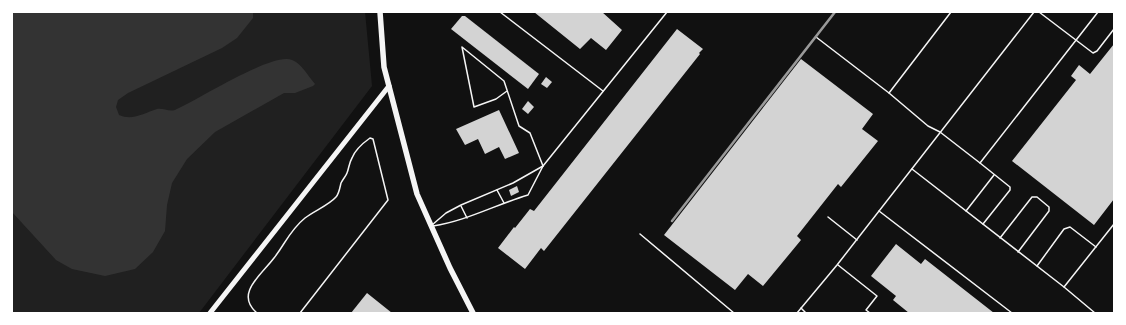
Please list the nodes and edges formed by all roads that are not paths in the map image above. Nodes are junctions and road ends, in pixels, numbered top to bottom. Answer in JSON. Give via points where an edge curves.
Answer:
{"nodes":[{"id":1,"x":380,"y":12,"type":"edge"},
{"id":2,"x":500,"y":12,"type":"edge"},
{"id":3,"x":667,"y":12,"type":"edge"},
{"id":4,"x":951,"y":12,"type":"edge"},
{"id":5,"x":1034,"y":12,"type":"edge"},
{"id":6,"x":1039,"y":12,"type":"edge"},
{"id":7,"x":1098,"y":12,"type":"edge"},
{"id":8,"x":1114,"y":30,"type":"edge"},
{"id":9,"x":816,"y":36,"type":"dead end"},
{"id":10,"x":1076,"y":40,"type":"junction"},
{"id":11,"x":389,"y":86,"type":"junction"},
{"id":12,"x":508,"y":91,"type":"junction"},
{"id":13,"x":603,"y":91,"type":"junction"},
{"id":14,"x":889,"y":93,"type":"junction"},
{"id":15,"x":940,"y":132,"type":"junction"},
{"id":16,"x":980,"y":163,"type":"junction"},
{"id":17,"x":543,"y":166,"type":"junction"},
{"id":18,"x":912,"y":169,"type":"junction"},
{"id":19,"x":995,"y":174,"type":"junction"},
{"id":20,"x":497,"y":190,"type":"junction"},
{"id":21,"x":504,"y":203,"type":"junction"},
{"id":22,"x":461,"y":205,"type":"junction"},
{"id":23,"x":879,"y":211,"type":"junction"},
{"id":24,"x":966,"y":211,"type":"junction"},
{"id":25,"x":828,"y":217,"type":"dead end"},
{"id":26,"x":467,"y":218,"type":"junction"},
{"id":27,"x":983,"y":224,"type":"junction"},
{"id":28,"x":1114,"y":224,"type":"edge"},
{"id":29,"x":431,"y":227,"type":"junction"},
{"id":30,"x":640,"y":234,"type":"dead end"},
{"id":31,"x":1000,"y":238,"type":"junction"},
{"id":32,"x":857,"y":240,"type":"junction"},
{"id":33,"x":1096,"y":247,"type":"junction"},
{"id":34,"x":1018,"y":252,"type":"junction"},
{"id":35,"x":837,"y":265,"type":"junction"},
{"id":36,"x":1037,"y":266,"type":"junction"},
{"id":37,"x":1064,"y":287,"type":"junction"},
{"id":38,"x":801,"y":308,"type":"junction"},
{"id":39,"x":210,"y":313,"type":"edge"},
{"id":40,"x":473,"y":313,"type":"edge"},
{"id":41,"x":734,"y":313,"type":"edge"},
{"id":42,"x":797,"y":313,"type":"edge"},
{"id":43,"x":806,"y":313,"type":"edge"},
{"id":44,"x":870,"y":313,"type":"edge"},
{"id":45,"x":1012,"y":313,"type":"edge"},
{"id":46,"x":1095,"y":313,"type":"edge"}],
"edges":[{"from":1,"to":11,"type":"main road","via":[[384,67]]},
{"from":2,"to":13,"type":"lane"},
{"from":3,"to":13,"type":"lane"},
{"from":4,"to":14,"type":"lane"},
{"from":5,"to":15,"type":"lane"},
{"from":6,"to":10,"type":"lane"},
{"from":7,"to":10,"type":"lane"},
{"from":8,"to":10,"type":"lane","via":[[1097,52],[1093,53]]},
{"from":9,"to":14,"type":"lane"},
{"from":10,"to":16,"type":"lane"},
{"from":11,"to":29,"type":"main road","via":[[417,194]]},
{"from":11,"to":39,"type":"main road"},
{"from":12,"to":12,"type":"lane","via":[[504,81],[462,47],[474,107],[496,99]]},
{"from":12,"to":17,"type":"lane","via":[[520,126],[530,133]]},
{"from":13,"to":17,"type":"lane"},
{"from":14,"to":15,"type":"lane","via":[[928,126]]},
{"from":15,"to":16,"type":"lane"},
{"from":15,"to":18,"type":"lane"},
{"from":16,"to":19,"type":"lane"},
{"from":17,"to":20,"type":"lane"},
{"from":17,"to":21,"type":"lane","via":[[528,195]]},
{"from":18,"to":23,"type":"lane"},
{"from":18,"to":24,"type":"lane"},
{"from":19,"to":24,"type":"lane"},
{"from":19,"to":27,"type":"lane","via":[[1010,187],[1010,190]]},
{"from":20,"to":21,"type":"lane"},
{"from":20,"to":22,"type":"lane"},
{"from":21,"to":26,"type":"lane"},
{"from":22,"to":26,"type":"lane"},
{"from":22,"to":29,"type":"lane","via":[[446,213]]},
{"from":23,"to":32,"type":"lane"},
{"from":23,"to":45,"type":"lane"},
{"from":24,"to":27,"type":"lane"},
{"from":25,"to":32,"type":"lane"},
{"from":26,"to":29,"type":"lane"},
{"from":27,"to":31,"type":"lane"},
{"from":28,"to":33,"type":"lane"},
{"from":29,"to":40,"type":"main road"},
{"from":30,"to":41,"type":"lane"},
{"from":31,"to":34,"type":"lane"},
{"from":31,"to":34,"type":"lane","via":[[1032,197],[1037,197],[1049,207],[1049,212]]},
{"from":32,"to":35,"type":"lane"},
{"from":33,"to":36,"type":"lane","via":[[1070,227],[1064,229]]},
{"from":33,"to":37,"type":"lane"},
{"from":34,"to":36,"type":"lane"},
{"from":35,"to":38,"type":"lane"},
{"from":35,"to":44,"type":"lane","via":[[877,296],[866,310]]},
{"from":36,"to":37,"type":"lane"},
{"from":37,"to":46,"type":"lane"},
{"from":38,"to":42,"type":"lane"},
{"from":38,"to":43,"type":"lane"}]}
